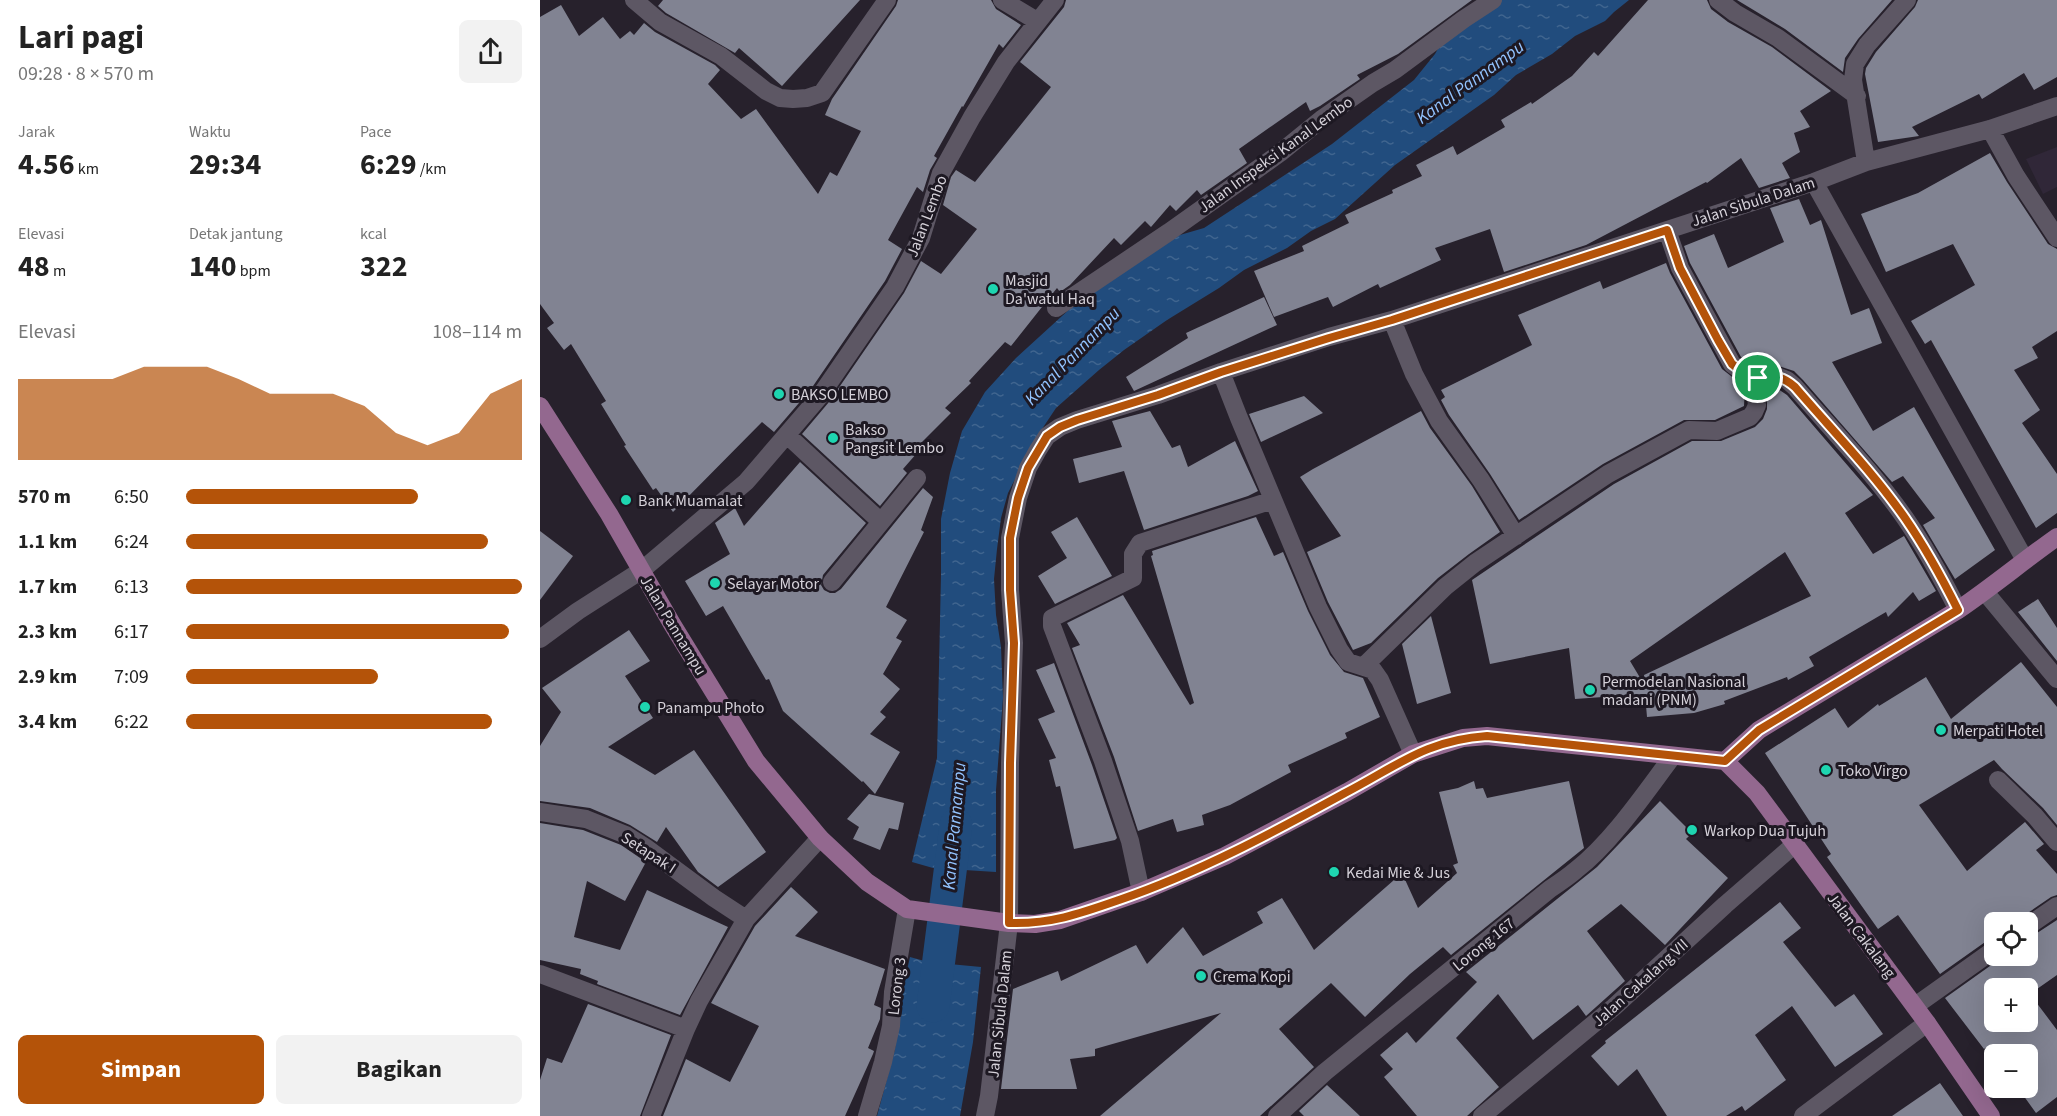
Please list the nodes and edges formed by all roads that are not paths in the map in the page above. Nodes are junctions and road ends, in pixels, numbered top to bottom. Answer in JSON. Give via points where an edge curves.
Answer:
{"nodes":[{"id":1,"x":634,"y":0,"type":"edge"},
{"id":2,"x":887,"y":0,"type":"edge"},
{"id":3,"x":1002,"y":0,"type":"edge"},
{"id":4,"x":1055,"y":0,"type":"edge"},
{"id":5,"x":1493,"y":0,"type":"edge"},
{"id":6,"x":1718,"y":0,"type":"edge"},
{"id":7,"x":1907,"y":0,"type":"edge"},
{"id":8,"x":1037,"y":21,"type":"junction"},
{"id":9,"x":1857,"y":96,"type":"junction"},
{"id":10,"x":2057,"y":106,"type":"edge"},
{"id":11,"x":1990,"y":129,"type":"junction"},
{"id":12,"x":1866,"y":162,"type":"junction"},
{"id":13,"x":1814,"y":182,"type":"junction"},
{"id":14,"x":1667,"y":230,"type":"junction"},
{"id":15,"x":2057,"y":238,"type":"edge"},
{"id":16,"x":1056,"y":308,"type":"dead end"},
{"id":17,"x":1392,"y":320,"type":"junction"},
{"id":18,"x":1221,"y":372,"type":"junction"},
{"id":19,"x":1758,"y":378,"type":"junction"},
{"id":20,"x":540,"y":406,"type":"edge"},
{"id":21,"x":787,"y":435,"type":"junction"},
{"id":22,"x":917,"y":478,"type":"dead end"},
{"id":23,"x":1273,"y":500,"type":"junction"},
{"id":24,"x":881,"y":522,"type":"junction"},
{"id":25,"x":1516,"y":536,"type":"junction"},
{"id":26,"x":2057,"y":537,"type":"edge"},
{"id":27,"x":2025,"y":560,"type":"junction"},
{"id":28,"x":642,"y":570,"type":"junction"},
{"id":29,"x":832,"y":582,"type":"dead end"},
{"id":30,"x":1985,"y":591,"type":"junction"},
{"id":31,"x":1958,"y":610,"type":"junction"},
{"id":32,"x":540,"y":639,"type":"edge"},
{"id":33,"x":1364,"y":666,"type":"junction"},
{"id":34,"x":2057,"y":679,"type":"edge"},
{"id":35,"x":1413,"y":754,"type":"junction"},
{"id":36,"x":1672,"y":757,"type":"junction"},
{"id":37,"x":1725,"y":761,"type":"junction"},
{"id":38,"x":1998,"y":780,"type":"dead end"},
{"id":39,"x":540,"y":812,"type":"edge"},
{"id":40,"x":820,"y":838,"type":"junction"},
{"id":41,"x":2057,"y":842,"type":"edge"},
{"id":42,"x":1795,"y":844,"type":"junction"},
{"id":43,"x":1142,"y":892,"type":"junction"},
{"id":44,"x":2057,"y":906,"type":"edge"},
{"id":45,"x":907,"y":909,"type":"junction"},
{"id":46,"x":746,"y":919,"type":"junction"},
{"id":47,"x":2038,"y":919,"type":"edge"},
{"id":48,"x":1009,"y":923,"type":"junction"},
{"id":49,"x":1984,"y":957,"type":"edge"},
{"id":50,"x":540,"y":974,"type":"edge"},
{"id":51,"x":1914,"y":1006,"type":"junction"},
{"id":52,"x":1927,"y":1023,"type":"junction"},
{"id":53,"x":686,"y":1029,"type":"junction"},
{"id":54,"x":651,"y":1116,"type":"edge"},
{"id":55,"x":867,"y":1116,"type":"edge"},
{"id":56,"x":985,"y":1116,"type":"edge"},
{"id":57,"x":1277,"y":1116,"type":"edge"},
{"id":58,"x":1482,"y":1116,"type":"edge"},
{"id":59,"x":1803,"y":1116,"type":"edge"},
{"id":60,"x":1991,"y":1116,"type":"edge"}],
"edges":[{"from":1,"to":2,"type":"street","via":[[660,22],[721,56],[765,91],[793,99],[822,93]]},
{"from":3,"to":8,"type":"street"},
{"from":4,"to":8,"type":"street","name":"Jalan Lembo"},
{"from":5,"to":16,"type":"street","name":"Jalan Inspeksi Kanal Lembo"},
{"from":6,"to":9,"type":"street"},
{"from":7,"to":9,"type":"street","via":[[1855,64]]},
{"from":8,"to":21,"type":"street","name":"Jalan Lembo","via":[[1005,62],[941,173],[921,238],[895,287],[826,388]]},
{"from":9,"to":12,"type":"street"},
{"from":10,"to":11,"type":"street","name":"Jalan Sibula Dalam"},
{"from":11,"to":12,"type":"street","name":"Jalan Sibula Dalam"},
{"from":11,"to":15,"type":"street"},
{"from":12,"to":13,"type":"street","name":"Jalan Sibula Dalam"},
{"from":13,"to":14,"type":"street","name":"Jalan Sibula Dalam"},
{"from":13,"to":27,"type":"street"},
{"from":14,"to":17,"type":"street","name":"Jalan Sibula Dalam"},
{"from":14,"to":19,"type":"street","via":[[1680,268],[1732,364],[1749,377]]},
{"from":17,"to":18,"type":"street","name":"Jalan Sibula Dalam"},
{"from":17,"to":25,"type":"street","via":[[1439,421]]},
{"from":18,"to":23,"type":"street"},
{"from":18,"to":48,"type":"street","name":"Jalan Sibula Dalam","via":[[1060,427],[1047,436],[1028,468],[1010,538],[1014,643]]},
{"from":19,"to":25,"type":"street","via":[[1757,405],[1750,417],[1717,431],[1689,430],[1608,474]]},
{"from":19,"to":31,"type":"street","via":[[1777,376],[1787,380],[1852,451],[1904,517]]},
{"from":20,"to":28,"type":"main road","name":"Jalan Pannampu"},
{"from":21,"to":24,"type":"street"},
{"from":21,"to":28,"type":"street","name":"Jalan Lembo","via":[[746,482]]},
{"from":22,"to":24,"type":"street"},
{"from":23,"to":33,"type":"street","via":[[1339,649],[1348,662]]},
{"from":23,"to":43,"type":"street","via":[[1140,543],[1133,554],[1133,578],[1052,618],[1130,841]]},
{"from":24,"to":29,"type":"street"},
{"from":25,"to":33,"type":"street","via":[[1445,587]]},
{"from":26,"to":27,"type":"main road"},
{"from":27,"to":30,"type":"main road"},
{"from":28,"to":32,"type":"street","name":"Jalan Lembo"},
{"from":28,"to":40,"type":"main road","name":"Jalan Pannampu","via":[[756,761]]},
{"from":30,"to":31,"type":"main road"},
{"from":30,"to":34,"type":"street"},
{"from":31,"to":37,"type":"main road","via":[[1759,730]]},
{"from":33,"to":35,"type":"street","via":[[1380,680]]},
{"from":35,"to":36,"type":"main road","name":"Jalan Pannampu","via":[[1463,738],[1487,736]]},
{"from":35,"to":43,"type":"main road","name":"Jalan Pannampu","via":[[1225,856]]},
{"from":36,"to":37,"type":"main road","name":"Jalan Pannampu"},
{"from":36,"to":57,"type":"street","name":"Lorong 167","via":[[1578,869],[1324,1072]]},
{"from":37,"to":42,"type":"main road","name":"Jalan Cakalang","via":[[1757,794]]},
{"from":38,"to":41,"type":"street"},
{"from":39,"to":46,"type":"street","name":"Setapak I","via":[[586,819],[626,835]]},
{"from":40,"to":45,"type":"main road","name":"Jalan Pannampu","via":[[867,882]]},
{"from":40,"to":46,"type":"street"},
{"from":42,"to":51,"type":"main road","name":"Jalan Cakalang"},
{"from":42,"to":58,"type":"street","name":"Jalan Cakalang VII","via":[[1614,1007]]},
{"from":43,"to":48,"type":"main road","name":"Jalan Pannampu","via":[[1060,920]]},
{"from":44,"to":47,"type":"street"},
{"from":45,"to":48,"type":"main road","name":"Jalan Pannampu"},
{"from":45,"to":55,"type":"street","name":"Lorong 3","via":[[891,1026]]},
{"from":46,"to":53,"type":"street"},
{"from":48,"to":56,"type":"street","name":"Jalan Sibula Dalam"},
{"from":49,"to":51,"type":"street"},
{"from":50,"to":53,"type":"street"},
{"from":51,"to":52,"type":"main road","name":"Jalan Cakalang"},
{"from":52,"to":59,"type":"street"},
{"from":52,"to":60,"type":"main road","name":"Jalan Cakalang"},
{"from":53,"to":54,"type":"street"}]}
